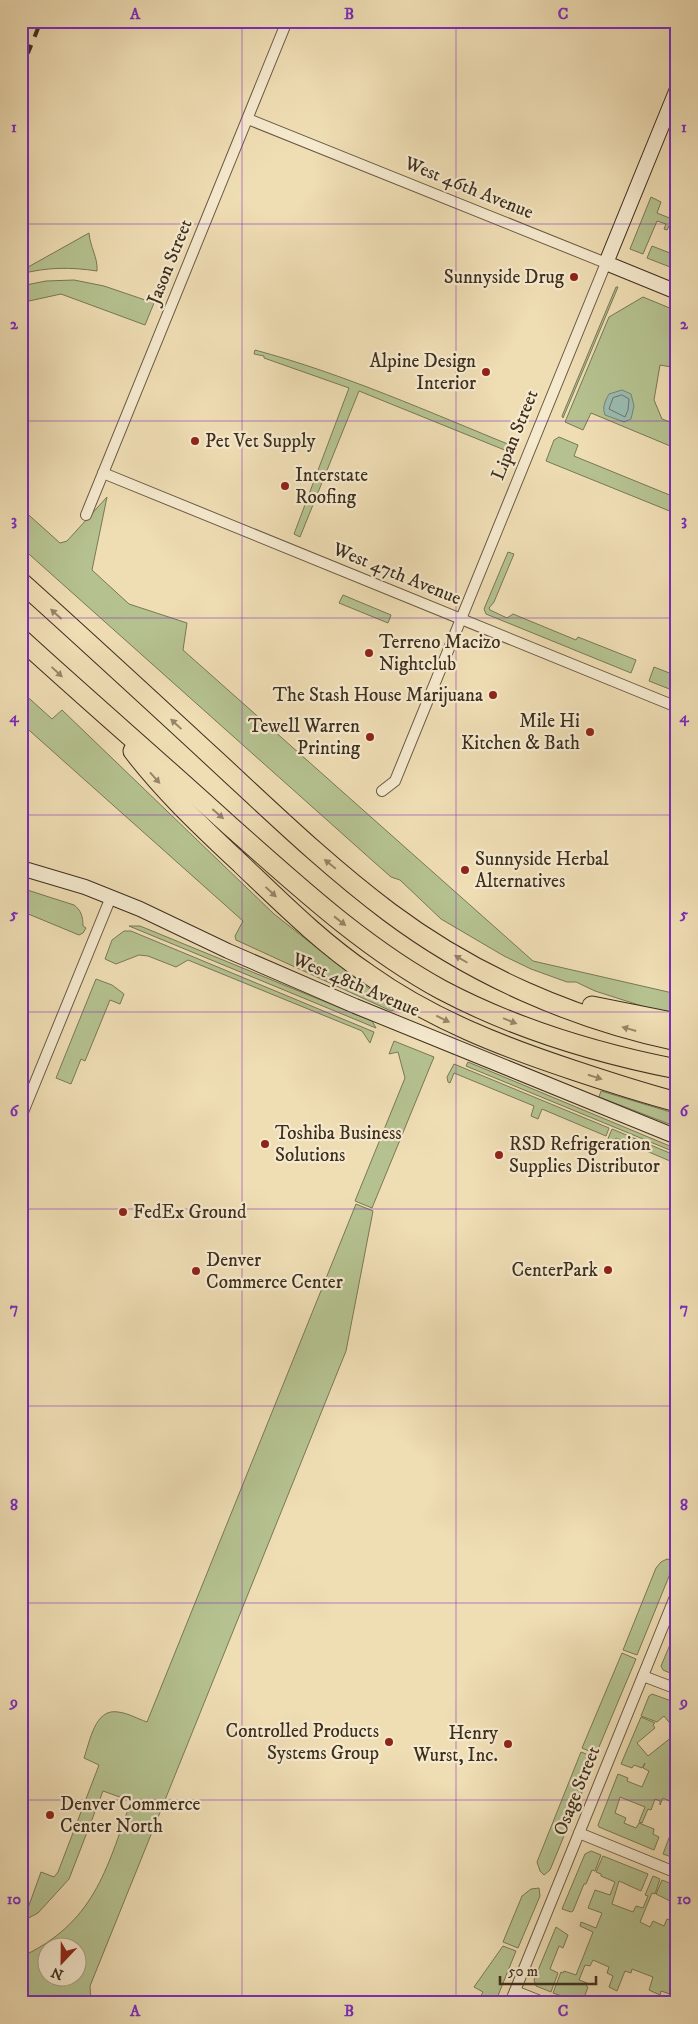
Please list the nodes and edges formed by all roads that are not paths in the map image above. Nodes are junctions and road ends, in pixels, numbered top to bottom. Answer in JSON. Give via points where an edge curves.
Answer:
{"nodes":[{"id":1,"x":287,"y":21,"type":"edge"},
{"id":2,"x":677,"y":89,"type":"edge"},
{"id":3,"x":248,"y":119,"type":"junction"},
{"id":4,"x":606,"y":263,"type":"junction"},
{"id":5,"x":677,"y":292,"type":"edge"},
{"id":6,"x":103,"y":474,"type":"junction"},
{"id":7,"x":86,"y":515,"type":"dead end"},
{"id":8,"x":21,"y":582,"type":"edge"},
{"id":9,"x":461,"y":619,"type":"junction"},
{"id":10,"x":21,"y":639,"type":"edge"},
{"id":11,"x":677,"y":707,"type":"edge"},
{"id":12,"x":102,"y":713,"type":"junction"},
{"id":13,"x":382,"y":791,"type":"dead end"},
{"id":14,"x":21,"y":868,"type":"edge"},
{"id":15,"x":111,"y":897,"type":"junction"},
{"id":16,"x":504,"y":982,"type":"junction"},
{"id":17,"x":677,"y":1023,"type":"edge"},
{"id":18,"x":677,"y":1041,"type":"edge"},
{"id":19,"x":677,"y":1069,"type":"edge"},
{"id":20,"x":677,"y":1102,"type":"edge"},
{"id":21,"x":21,"y":1117,"type":"edge"},
{"id":22,"x":677,"y":1137,"type":"edge"},
{"id":23,"x":677,"y":1592,"type":"edge"},
{"id":24,"x":643,"y":1676,"type":"junction"},
{"id":25,"x":677,"y":1690,"type":"edge"},
{"id":26,"x":579,"y":1833,"type":"junction"},
{"id":27,"x":677,"y":1873,"type":"edge"},
{"id":28,"x":515,"y":1990,"type":"junction"},
{"id":29,"x":510,"y":2003,"type":"edge"},
{"id":30,"x":545,"y":2003,"type":"edge"}],
"edges":[{"from":1,"to":3,"type":"street","name":"Jason Street"},
{"from":2,"to":4,"type":"street","name":"Lipan Street"},
{"from":3,"to":4,"type":"street","name":"West 46th Avenue"},
{"from":3,"to":6,"type":"street","name":"Jason Street"},
{"from":4,"to":5,"type":"street","name":"West 46th Avenue"},
{"from":4,"to":9,"type":"street","name":"Lipan Street"},
{"from":6,"to":7,"type":"street","name":"Jason Street"},
{"from":6,"to":9,"type":"street","name":"West 47th Avenue"},
{"from":16,"to":8,"type":"highway","one_way":true,"via":[[439,946],[388,912],[317,854]]},
{"from":9,"to":11,"type":"street","name":"West 47th Avenue"},
{"from":9,"to":13,"type":"street","name":"Lipan Street","via":[[395,782]]},
{"from":10,"to":12,"type":"highway","one_way":true},
{"from":12,"to":19,"type":"highway","one_way":true,"via":[[319,904],[415,974],[469,1003],[530,1029],[586,1048]]},
{"from":12,"to":20,"type":"highway","one_way":true,"via":[[154,778],[216,840],[307,925],[366,973],[433,1014],[488,1039]]},
{"from":14,"to":15,"type":"street","name":"West 48th Avenue"},
{"from":15,"to":21,"type":"street"},
{"from":15,"to":22,"type":"street","name":"West 48th Avenue","via":[[313,988]]},
{"from":16,"to":17,"type":"highway","via":[[578,1003]]},
{"from":18,"to":16,"type":"highway","one_way":true,"via":[[570,1010]]},
{"from":23,"to":24,"type":"street","name":"Osage Street"},
{"from":24,"to":25,"type":"street"},
{"from":24,"to":26,"type":"street","name":"Osage Street"},
{"from":26,"to":27,"type":"street"},
{"from":26,"to":28,"type":"street","name":"Osage Street"},
{"from":28,"to":29,"type":"street","name":"Osage Street"},
{"from":28,"to":30,"type":"street"}]}
